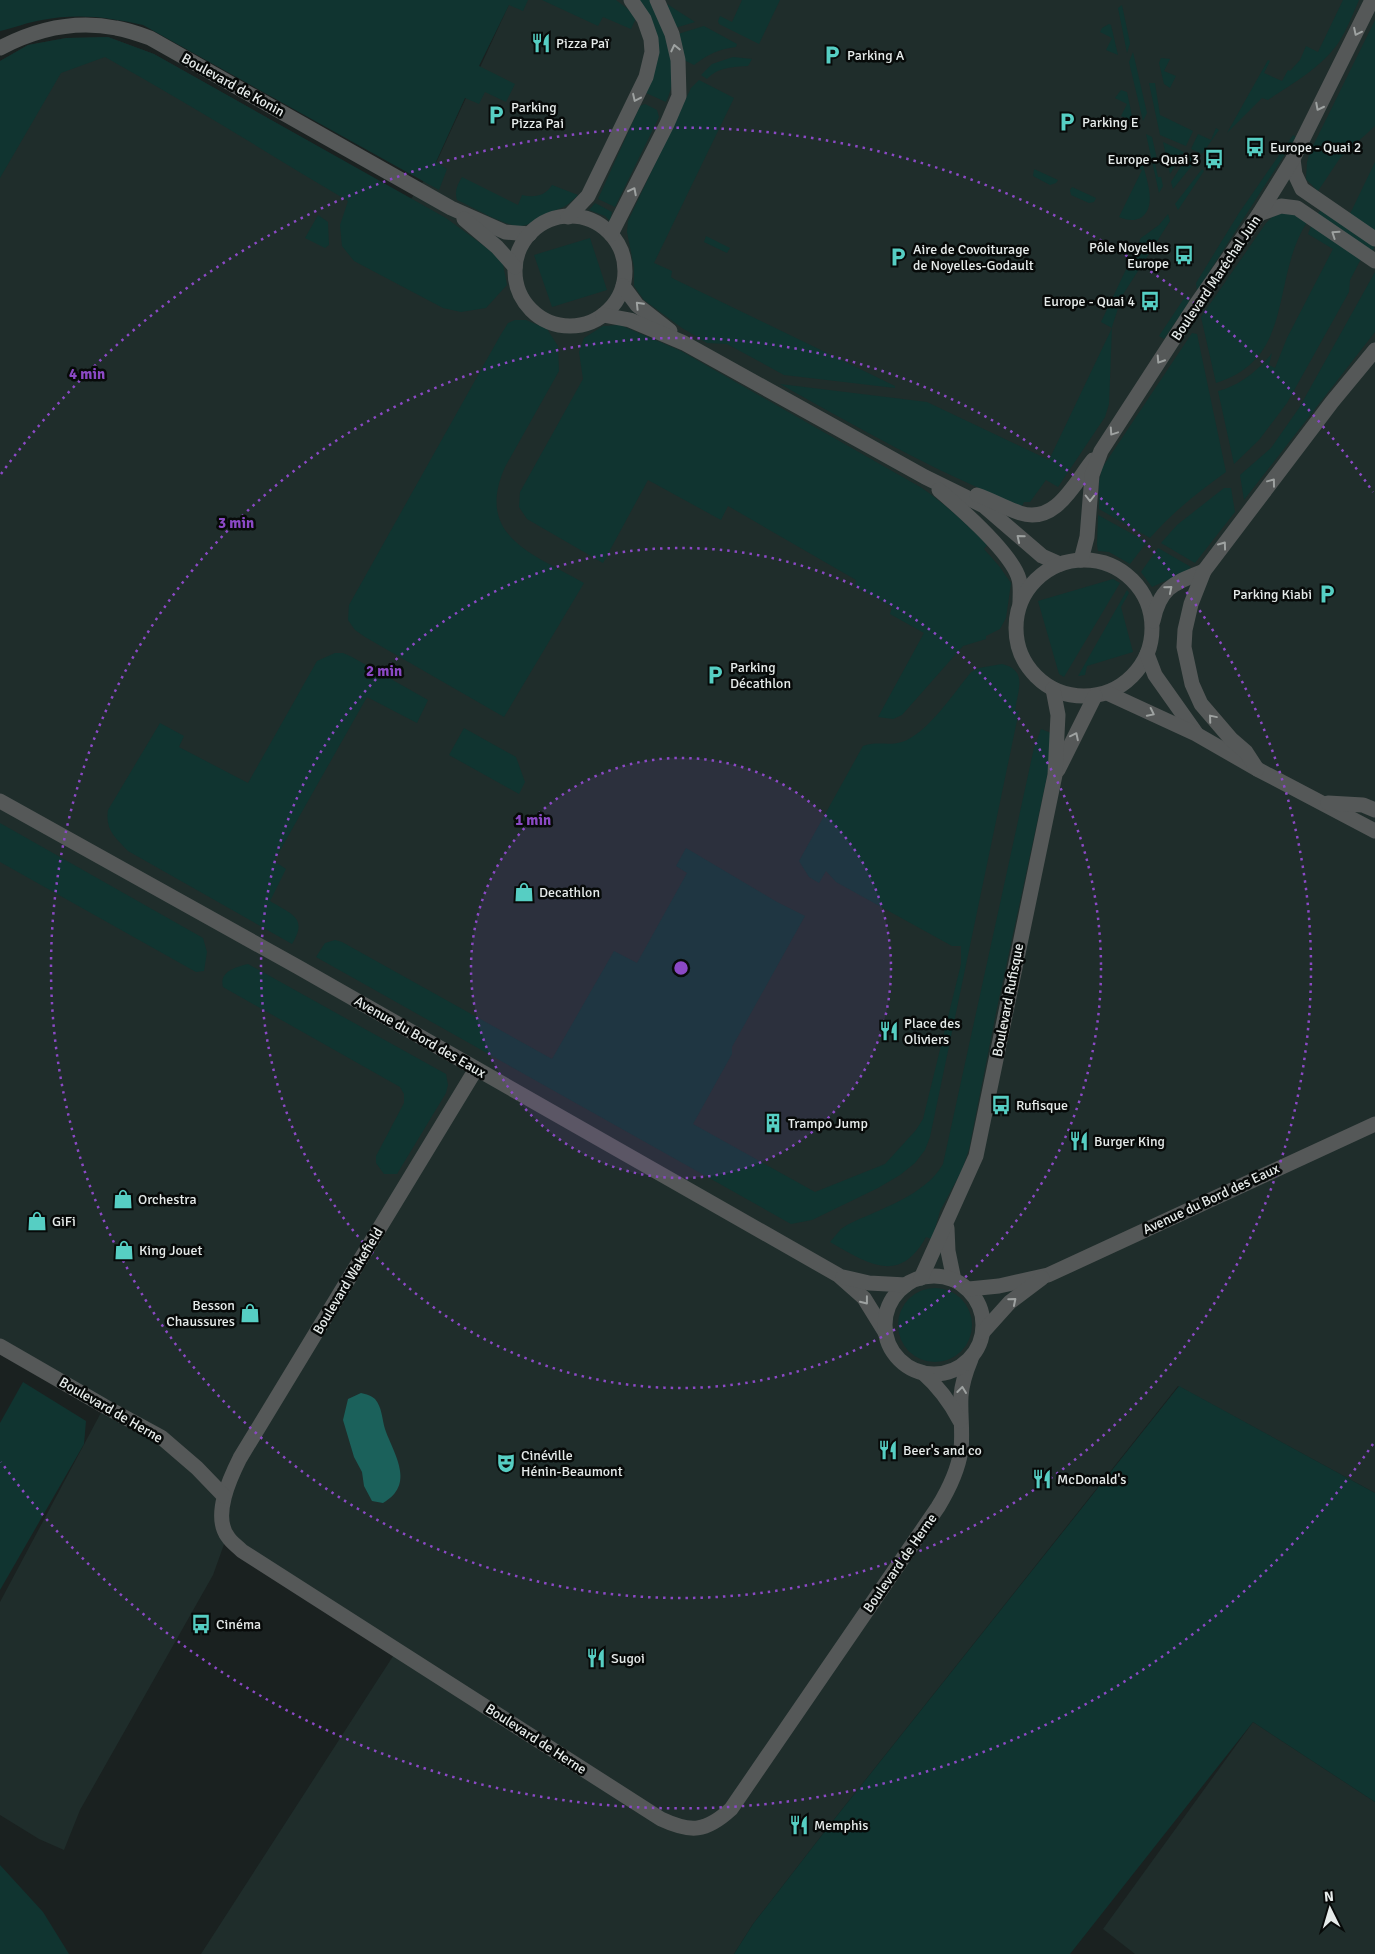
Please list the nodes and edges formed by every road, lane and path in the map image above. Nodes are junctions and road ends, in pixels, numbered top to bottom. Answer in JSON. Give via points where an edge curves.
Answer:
{"nodes":[{"id":1,"x":631,"y":0,"type":"edge"},
{"id":2,"x":657,"y":0,"type":"edge"},
{"id":3,"x":1372,"y":0,"type":"edge"},
{"id":4,"x":0,"y":48,"type":"edge"},
{"id":5,"x":1293,"y":160,"type":"junction"},
{"id":6,"x":451,"y":208,"type":"junction"},
{"id":7,"x":1259,"y":214,"type":"junction"},
{"id":8,"x":568,"y":217,"type":"junction"},
{"id":9,"x":530,"y":234,"type":"junction"},
{"id":10,"x":611,"y":234,"type":"junction"},
{"id":11,"x":1375,"y":239,"type":"edge"},
{"id":12,"x":1375,"y":261,"type":"edge"},
{"id":13,"x":515,"y":267,"type":"junction"},
{"id":14,"x":623,"y":286,"type":"junction"},
{"id":15,"x":603,"y":316,"type":"junction"},
{"id":16,"x":684,"y":343,"type":"junction"},
{"id":17,"x":1375,"y":350,"type":"edge"},
{"id":18,"x":1100,"y":451,"type":"junction"},
{"id":19,"x":925,"y":477,"type":"junction"},
{"id":20,"x":1081,"y":560,"type":"junction"},
{"id":21,"x":1060,"y":564,"type":"junction"},
{"id":22,"x":1204,"y":571,"type":"junction"},
{"id":23,"x":1020,"y":603,"type":"junction"},
{"id":24,"x":1152,"y":625,"type":"junction"},
{"id":25,"x":1147,"y":654,"type":"junction"},
{"id":26,"x":1053,"y":689,"type":"junction"},
{"id":27,"x":1101,"y":694,"type":"junction"},
{"id":28,"x":1196,"y":734,"type":"junction"},
{"id":29,"x":1257,"y":769,"type":"junction"},
{"id":30,"x":1054,"y":775,"type":"junction"},
{"id":31,"x":0,"y":801,"type":"edge"},
{"id":32,"x":1321,"y":803,"type":"junction"},
{"id":33,"x":1375,"y":810,"type":"edge"},
{"id":34,"x":1375,"y":831,"type":"edge"},
{"id":35,"x":476,"y":1069,"type":"junction"},
{"id":36,"x":1375,"y":1124,"type":"edge"},
{"id":37,"x":947,"y":1219,"type":"junction"},
{"id":38,"x":838,"y":1275,"type":"junction"},
{"id":39,"x":1048,"y":1275,"type":"junction"},
{"id":40,"x":921,"y":1278,"type":"junction"},
{"id":41,"x":954,"y":1280,"type":"junction"},
{"id":42,"x":906,"y":1285,"type":"junction"},
{"id":43,"x":969,"y":1289,"type":"junction"},
{"id":44,"x":885,"y":1332,"type":"junction"},
{"id":45,"x":983,"y":1332,"type":"junction"},
{"id":46,"x":0,"y":1346,"type":"edge"},
{"id":47,"x":971,"y":1359,"type":"junction"},
{"id":48,"x":923,"y":1374,"type":"junction"},
{"id":49,"x":961,"y":1422,"type":"junction"},
{"id":50,"x":224,"y":1496,"type":"junction"}],
"edges":[{"from":1,"to":8,"type":"street","one_way":true,"via":[[652,39],[646,77],[588,196]]},
{"from":10,"to":2,"type":"street","one_way":true,"via":[[679,96],[678,60],[672,34]]},
{"from":3,"to":5,"type":"street","name":"Boulevard Maréchal Juin","one_way":true},
{"from":4,"to":6,"type":"street","name":"Boulevard de Konin","via":[[45,29],[63,26],[116,28],[150,38]]},
{"from":5,"to":7,"type":"street","name":"Boulevard Maréchal Juin"},
{"from":5,"to":11,"type":"street","via":[[1302,189]]},
{"from":6,"to":9,"type":"street","name":"Boulevard de Konin","via":[[505,232]]},
{"from":6,"to":13,"type":"street","name":"Boulevard de Konin","via":[[497,247]]},
{"from":12,"to":7,"type":"street","one_way":true,"via":[[1296,208],[1281,206]]},
{"from":7,"to":18,"type":"street","name":"Boulevard Maréchal Juin","one_way":true},
{"from":8,"to":9,"type":"street","via":[[548,222]]},
{"from":8,"to":10,"type":"street","via":[[584,218]]},
{"from":9,"to":13,"type":"street","via":[[520,249]]},
{"from":10,"to":14,"type":"street","via":[[621,250],[625,268]]},
{"from":13,"to":15,"type":"street","via":[[522,298],[533,312],[550,322],[568,326],[587,324]]},
{"from":14,"to":15,"type":"street","via":[[616,302]]},
{"from":16,"to":14,"type":"street","one_way":true,"via":[[637,305]]},
{"from":15,"to":16,"type":"street","via":[[630,320]]},
{"from":16,"to":19,"type":"street"},
{"from":22,"to":17,"type":"street","one_way":true},
{"from":18,"to":19,"type":"street","via":[[1066,497],[1048,511],[1038,514],[1022,514]]},
{"from":18,"to":20,"type":"street","name":"Boulevard Maréchal Juin","one_way":true,"via":[[1092,475],[1087,537]]},
{"from":21,"to":19,"type":"street","one_way":true,"via":[[1042,556],[984,506]]},
{"from":19,"to":23,"type":"street","via":[[967,515],[1013,567],[1019,580]]},
{"from":20,"to":21,"type":"street"},
{"from":20,"to":24,"type":"street","via":[[1102,562],[1130,577],[1145,596]]},
{"from":21,"to":23,"type":"street","via":[[1036,579]]},
{"from":24,"to":22,"type":"street","one_way":true,"via":[[1156,606],[1168,587]]},
{"from":29,"to":22,"type":"street","one_way":true,"via":[[1246,752],[1230,739],[1201,704],[1192,684],[1184,647],[1185,630]]},
{"from":23,"to":26,"type":"street","via":[[1016,622],[1019,649],[1026,665]]},
{"from":24,"to":25,"type":"street","via":[[1152,640]]},
{"from":25,"to":27,"type":"street","via":[[1128,680]]},
{"from":25,"to":28,"type":"street","via":[[1155,675]]},
{"from":26,"to":27,"type":"street","via":[[1073,696]]},
{"from":26,"to":30,"type":"street","name":"Boulevard Rufisque","via":[[1058,715]]},
{"from":27,"to":28,"type":"street","one_way":true},
{"from":30,"to":27,"type":"street","name":"Boulevard Rufisque","one_way":true},
{"from":28,"to":29,"type":"street"},
{"from":29,"to":32,"type":"street"},
{"from":30,"to":37,"type":"street","name":"Boulevard Rufisque","via":[[976,1156]]},
{"from":31,"to":35,"type":"street","name":"Avenue du Bord des Eaux"},
{"from":32,"to":33,"type":"street","via":[[1363,805]]},
{"from":32,"to":34,"type":"street"},
{"from":35,"to":38,"type":"street","name":"Avenue du Bord des Eaux"},
{"from":35,"to":50,"type":"street","name":"Boulevard Wakefield","via":[[248,1444]]},
{"from":36,"to":39,"type":"street","name":"Avenue du Bord des Eaux"},
{"from":37,"to":40,"type":"street","name":"Boulevard Rufisque"},
{"from":37,"to":41,"type":"street","name":"Boulevard Rufisque","via":[[948,1251]]},
{"from":38,"to":42,"type":"street","name":"Avenue du Bord des Eaux","via":[[869,1283]]},
{"from":38,"to":44,"type":"street","name":"Avenue du Bord des Eaux","one_way":true,"via":[[864,1298]]},
{"from":39,"to":43,"type":"street","name":"Avenue du Bord des Eaux"},
{"from":45,"to":39,"type":"street","name":"Avenue du Bord des Eaux","one_way":true,"via":[[1010,1302]]},
{"from":40,"to":41,"type":"street","via":[[942,1276]]},
{"from":40,"to":42,"type":"street"},
{"from":41,"to":43,"type":"street"},
{"from":42,"to":44,"type":"street","via":[[889,1306]]},
{"from":43,"to":45,"type":"street","via":[[979,1305]]},
{"from":44,"to":48,"type":"street","via":[[889,1346],[898,1358]]},
{"from":45,"to":47,"type":"street"},
{"from":46,"to":50,"type":"street","name":"Boulevard de Herne","via":[[161,1437]]},
{"from":47,"to":48,"type":"street","via":[[949,1372]]},
{"from":49,"to":47,"type":"street","name":"Boulevard de Herne","one_way":true,"via":[[961,1395]]},
{"from":48,"to":49,"type":"street","via":[[938,1386]]},
{"from":49,"to":50,"type":"street","name":"Boulevard de Herne","via":[[958,1467],[938,1507],[742,1796],[721,1819],[699,1828],[689,1829],[661,1819],[242,1551],[227,1536],[223,1526]]}]}
